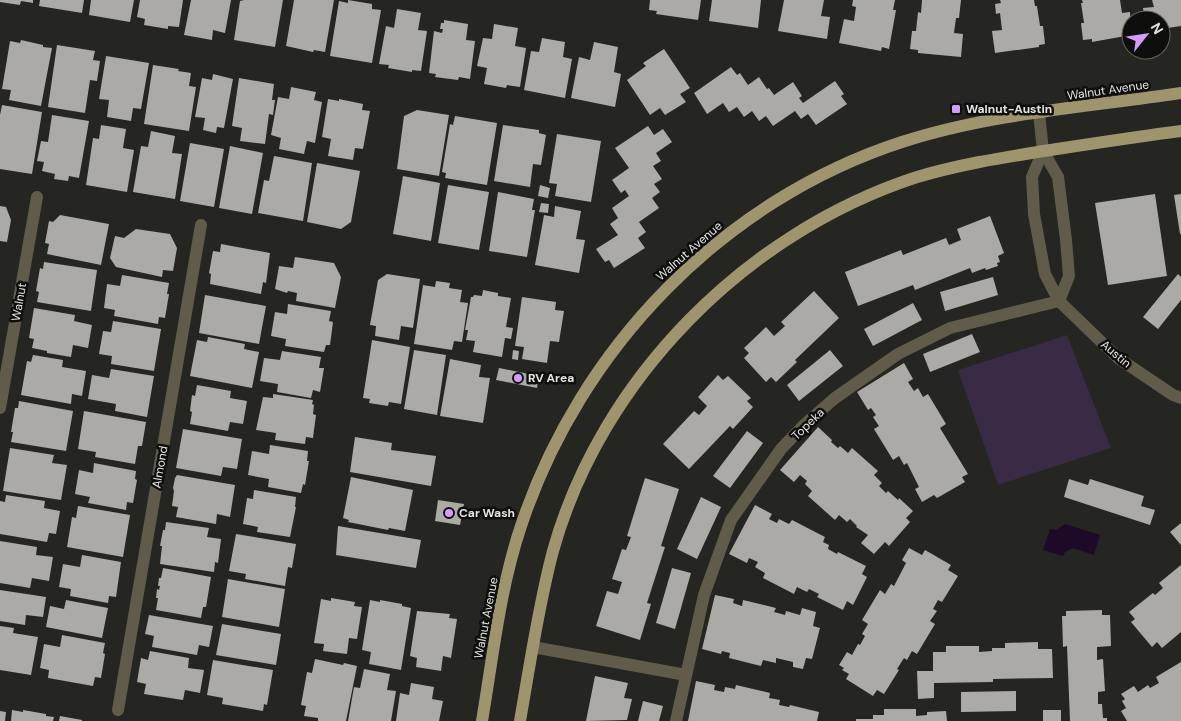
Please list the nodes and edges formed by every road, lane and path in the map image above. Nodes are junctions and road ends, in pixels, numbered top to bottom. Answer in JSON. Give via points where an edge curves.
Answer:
{"nodes":[{"id":1,"x":1181,"y":93,"type":"edge"},
{"id":2,"x":1038,"y":113,"type":"junction"},
{"id":3,"x":1181,"y":131,"type":"edge"},
{"id":4,"x":1044,"y":151,"type":"junction"},
{"id":5,"x":37,"y":197,"type":"dead end"},
{"id":6,"x":201,"y":225,"type":"dead end"},
{"id":7,"x":1059,"y":300,"type":"junction"},
{"id":8,"x":1181,"y":398,"type":"edge"},
{"id":9,"x":0,"y":408,"type":"edge"},
{"id":10,"x":534,"y":647,"type":"junction"},
{"id":11,"x":686,"y":675,"type":"junction"},
{"id":12,"x":118,"y":710,"type":"dead end"},
{"id":13,"x":482,"y":721,"type":"edge"},
{"id":14,"x":520,"y":721,"type":"edge"},
{"id":15,"x":676,"y":721,"type":"edge"}],
"edges":[{"from":1,"to":2,"type":"main road","name":"Walnut Avenue"},
{"from":2,"to":4,"type":"street"},
{"from":2,"to":13,"type":"main road","name":"Walnut Avenue","via":[[966,125],[910,140],[819,176],[720,240],[652,304],[594,376],[556,443],[534,491],[509,571]]},
{"from":3,"to":4,"type":"main road"},
{"from":4,"to":7,"type":"street","via":[[1058,177],[1066,240],[1069,276]]},
{"from":4,"to":7,"type":"street","name":"Austin","via":[[1032,177],[1034,214],[1045,274]]},
{"from":4,"to":10,"type":"main road","via":[[945,169],[846,206],[777,247],[702,307],[643,375],[615,414],[591,457],[568,507],[554,550]]},
{"from":5,"to":9,"type":"street","name":"Walnut"},
{"from":6,"to":12,"type":"street","name":"Almond"},
{"from":7,"to":8,"type":"street","name":"Austin","via":[[1118,358]]},
{"from":7,"to":11,"type":"street","name":"Topeka","via":[[950,328],[898,354],[835,398],[804,425],[781,450],[731,520],[704,595]]},
{"from":10,"to":11,"type":"street"},
{"from":10,"to":14,"type":"main road"},
{"from":11,"to":15,"type":"street","name":"Topeka"}]}
